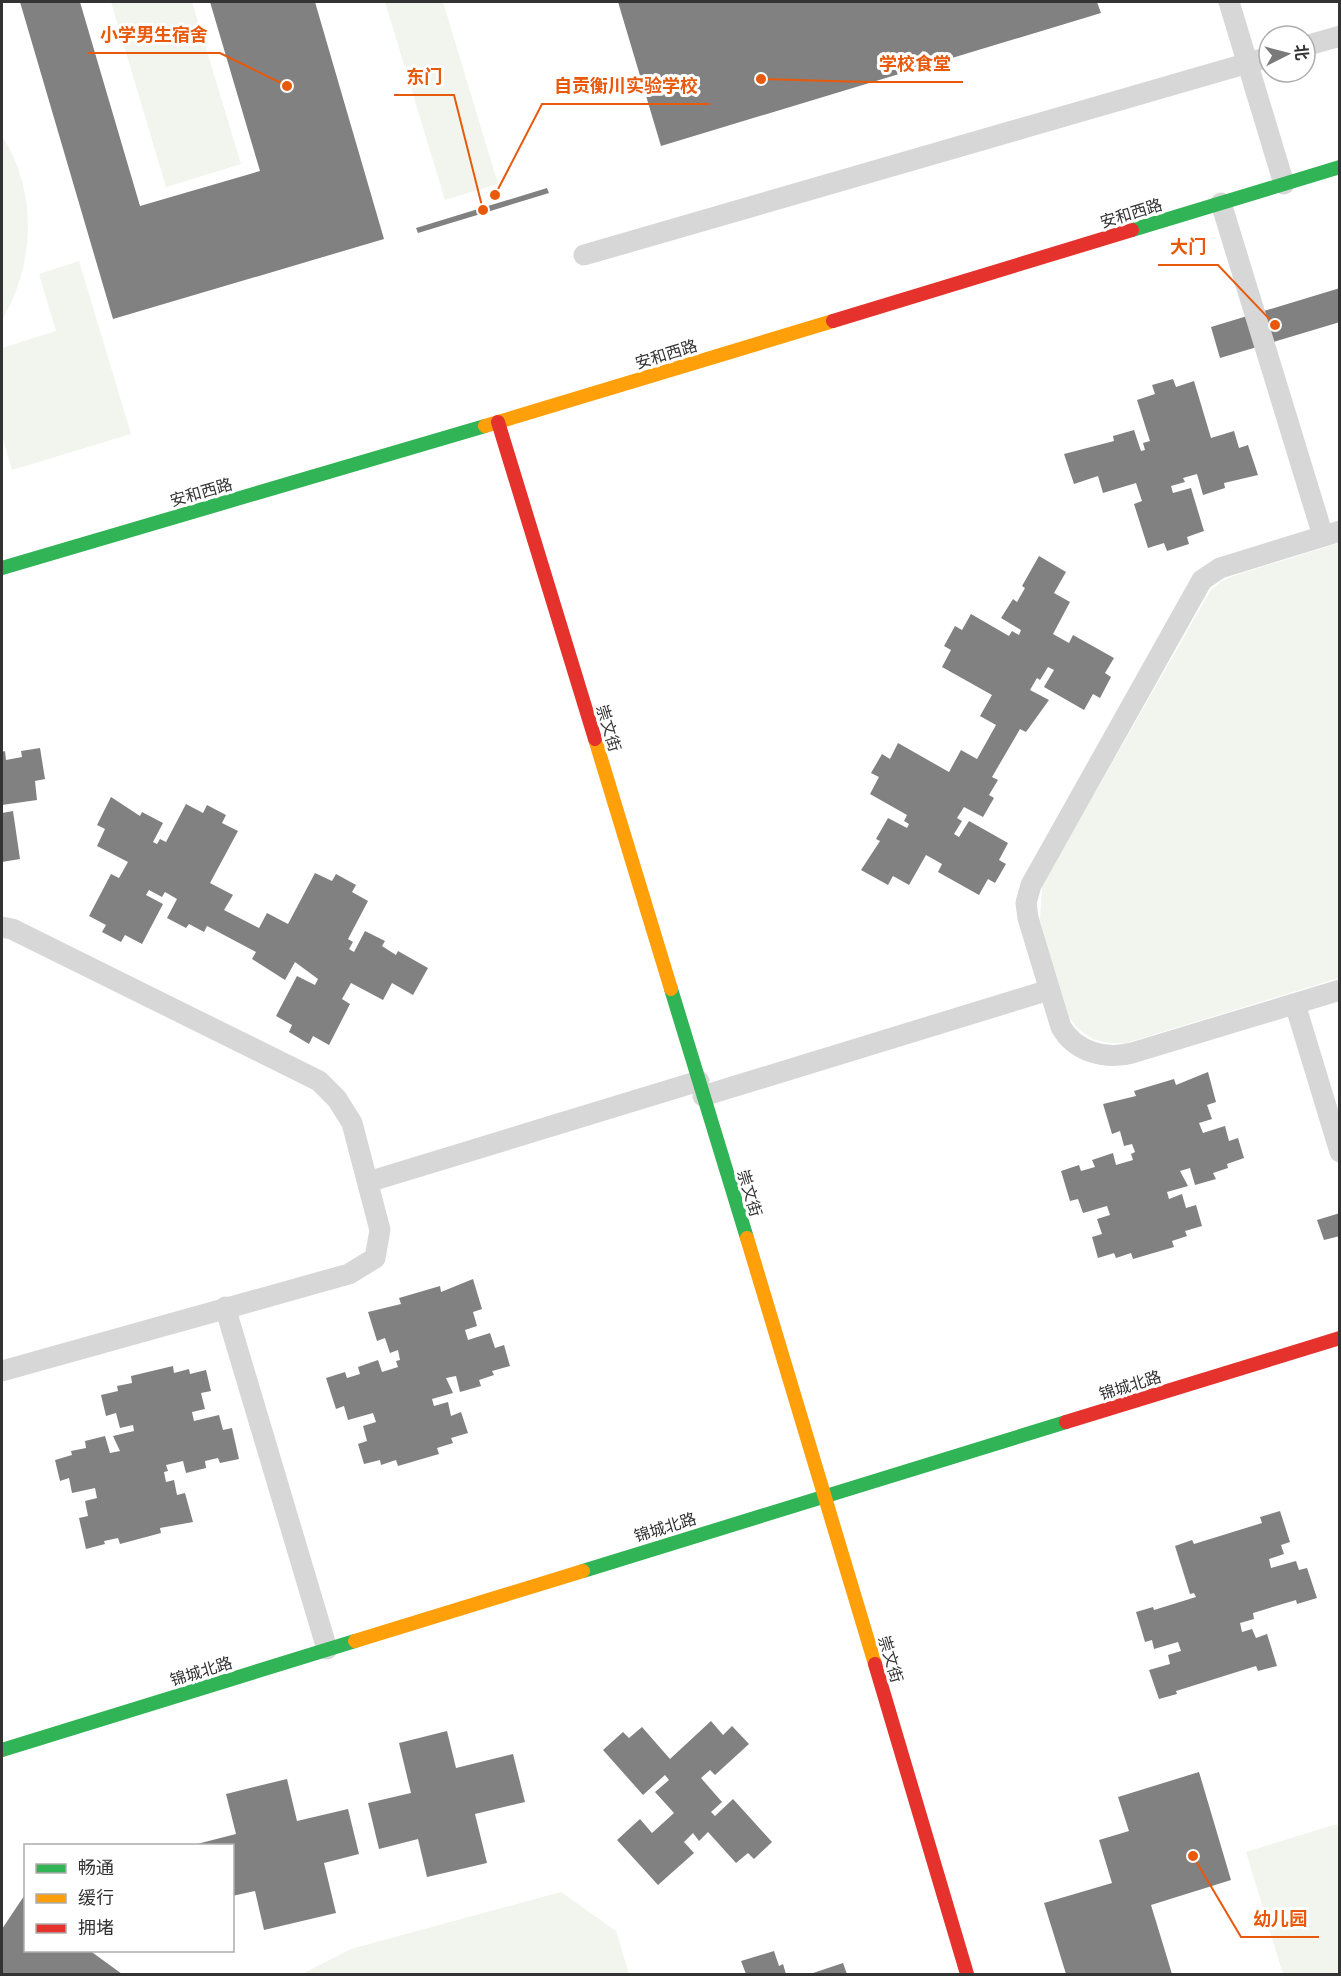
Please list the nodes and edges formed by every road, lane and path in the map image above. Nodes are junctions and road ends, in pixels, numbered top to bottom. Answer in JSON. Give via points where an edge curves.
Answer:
{"nodes":[{"id":1,"x":1229,"y":2,"type":"edge"},
{"id":2,"x":1340,"y":36,"type":"edge"},
{"id":3,"x":1317,"y":43,"type":"edge"},
{"id":4,"x":1257,"y":61,"type":"edge"},
{"id":5,"x":1248,"y":64,"type":"junction"},
{"id":6,"x":1340,"y":167,"type":"edge"},
{"id":7,"x":1284,"y":184,"type":"junction"},
{"id":8,"x":1221,"y":203,"type":"junction"},
{"id":9,"x":584,"y":255,"type":"dead end"},
{"id":10,"x":498,"y":423,"type":"junction"},
{"id":11,"x":1331,"y":534,"type":"edge"},
{"id":12,"x":2,"y":568,"type":"edge"},
{"id":13,"x":2,"y":927,"type":"edge"},
{"id":14,"x":1049,"y":990,"type":"junction"},
{"id":15,"x":1340,"y":990,"type":"edge"},
{"id":16,"x":1294,"y":1004,"type":"junction"},
{"id":17,"x":701,"y":1089,"type":"junction"},
{"id":18,"x":1340,"y":1152,"type":"edge"},
{"id":19,"x":368,"y":1182,"type":"junction"},
{"id":20,"x":225,"y":1307,"type":"junction"},
{"id":21,"x":1340,"y":1338,"type":"edge"},
{"id":22,"x":2,"y":1371,"type":"edge"},
{"id":23,"x":825,"y":1495,"type":"junction"},
{"id":24,"x":327,"y":1649,"type":"junction"},
{"id":25,"x":2,"y":1750,"type":"edge"},
{"id":26,"x":967,"y":1974,"type":"edge"}],
"edges":[{"from":1,"to":5,"type":"lane"},
{"from":2,"to":3,"type":"lane"},
{"from":4,"to":5,"type":"lane"},
{"from":5,"to":7,"type":"lane"},
{"from":5,"to":9,"type":"lane"},
{"from":6,"to":7,"type":"street","name":"安和西路"},
{"from":7,"to":8,"type":"street","name":"安和西路"},
{"from":8,"to":10,"type":"street","name":"安和西路"},
{"from":8,"to":11,"type":"lane"},
{"from":10,"to":12,"type":"street","name":"安和西路"},
{"from":10,"to":17,"type":"street","name":"崇文街"},
{"from":11,"to":14,"type":"lane","via":[[1220,568],[1202,580],[1031,885],[1026,903],[1028,918]]},
{"from":13,"to":19,"type":"lane","via":[[319,1081],[337,1099],[352,1123]]},
{"from":14,"to":16,"type":"lane","via":[[1066,1035],[1084,1050],[1103,1056],[1132,1053]]},
{"from":14,"to":17,"type":"lane"},
{"from":15,"to":16,"type":"lane"},
{"from":16,"to":18,"type":"lane"},
{"from":17,"to":19,"type":"lane"},
{"from":17,"to":23,"type":"street","name":"崇文街"},
{"from":19,"to":20,"type":"lane","via":[[380,1230],[375,1258],[349,1274]]},
{"from":20,"to":22,"type":"lane"},
{"from":20,"to":24,"type":"lane"},
{"from":21,"to":23,"type":"street","name":"锦城北路"},
{"from":23,"to":24,"type":"street","name":"锦城北路"},
{"from":23,"to":26,"type":"street","name":"崇文街"},
{"from":24,"to":25,"type":"street","name":"锦城北路"}]}
